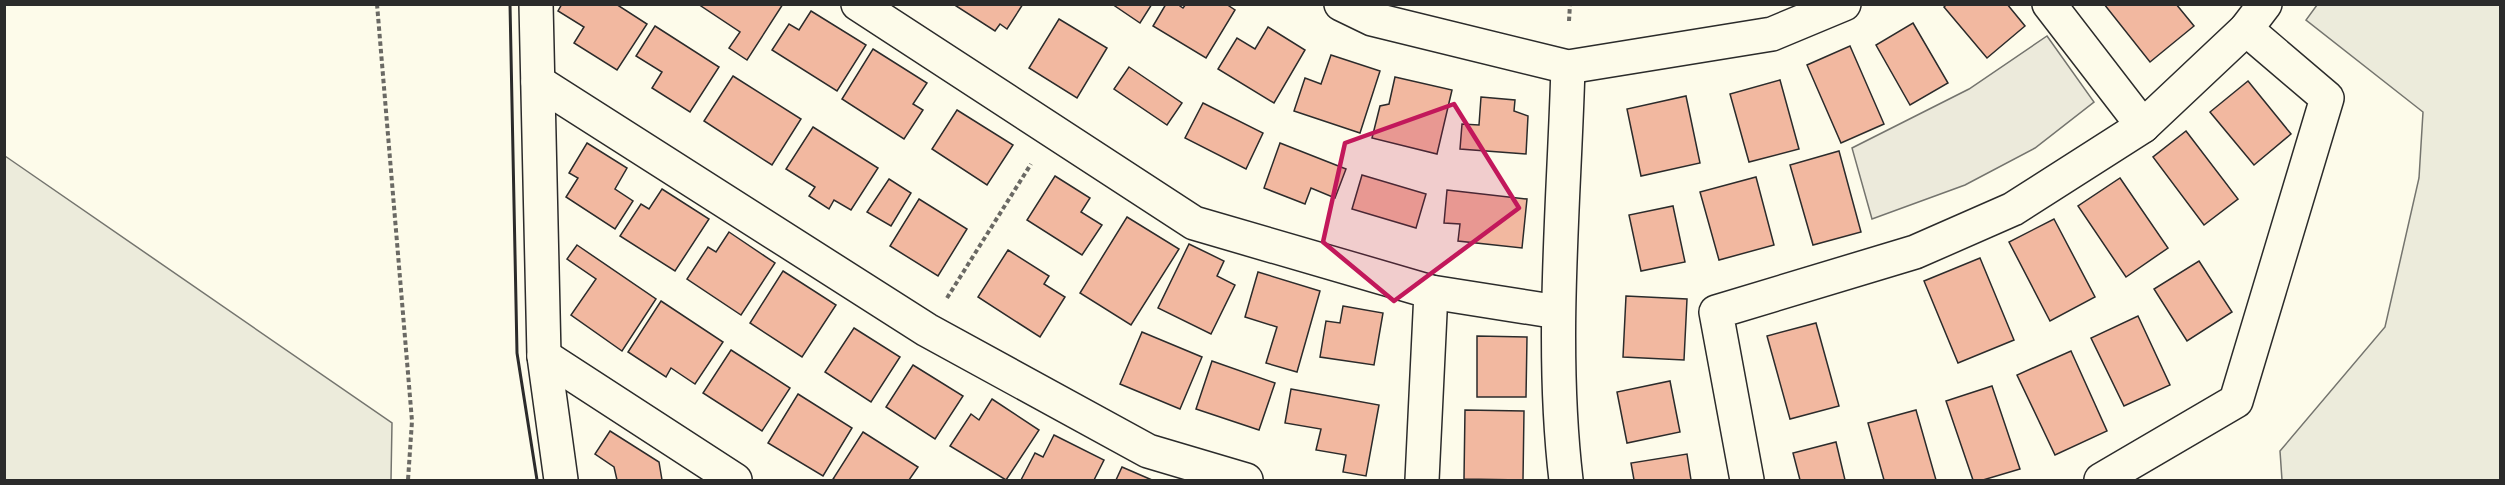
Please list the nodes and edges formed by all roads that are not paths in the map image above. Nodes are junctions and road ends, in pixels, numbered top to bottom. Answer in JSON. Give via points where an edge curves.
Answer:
{"nodes":[{"id":1,"x":536,"y":4,"type":"edge"},
{"id":2,"x":858,"y":4,"type":"edge"},
{"id":3,"x":1341,"y":4,"type":"edge"},
{"id":4,"x":1844,"y":4,"type":"edge"},
{"id":5,"x":2049,"y":4,"type":"edge"},
{"id":6,"x":2255,"y":17,"type":"edge"},
{"id":7,"x":1568,"y":68,"type":"junction"},
{"id":8,"x":538,"y":82,"type":"junction"},
{"id":9,"x":2143,"y":126,"type":"junction"},
{"id":10,"x":1431,"y":292,"type":"junction"},
{"id":11,"x":1558,"y":312,"type":"junction"},
{"id":12,"x":544,"y":356,"type":"junction"},
{"id":13,"x":561,"y":480,"type":"edge"},
{"id":14,"x":735,"y":480,"type":"edge"},
{"id":15,"x":1246,"y":480,"type":"edge"},
{"id":16,"x":1422,"y":480,"type":"edge"},
{"id":17,"x":1566,"y":480,"type":"edge"},
{"id":18,"x":1747,"y":480,"type":"edge"},
{"id":19,"x":2101,"y":480,"type":"edge"}],
"edges":[{"from":1,"to":8,"type":"street"},
{"from":2,"to":10,"type":"street","via":[[1194,223]]},
{"from":3,"to":7,"type":"street","via":[[1372,19]]},
{"from":4,"to":7,"type":"street","via":[[1772,34]]},
{"from":5,"to":9,"type":"street"},
{"from":6,"to":9,"type":"street"},
{"from":6,"to":19,"type":"street","via":[[2326,98],[2236,401]]},
{"from":7,"to":11,"type":"street"},
{"from":8,"to":12,"type":"street"},
{"from":8,"to":15,"type":"street","via":[[927,330],[1148,451]]},
{"from":9,"to":18,"type":"street","via":[[2013,209],[1915,252],[1716,312]]},
{"from":10,"to":11,"type":"street"},
{"from":10,"to":16,"type":"street"},
{"from":11,"to":17,"type":"street","via":[[1560,432]]},
{"from":12,"to":13,"type":"street"},
{"from":12,"to":14,"type":"street"}]}
